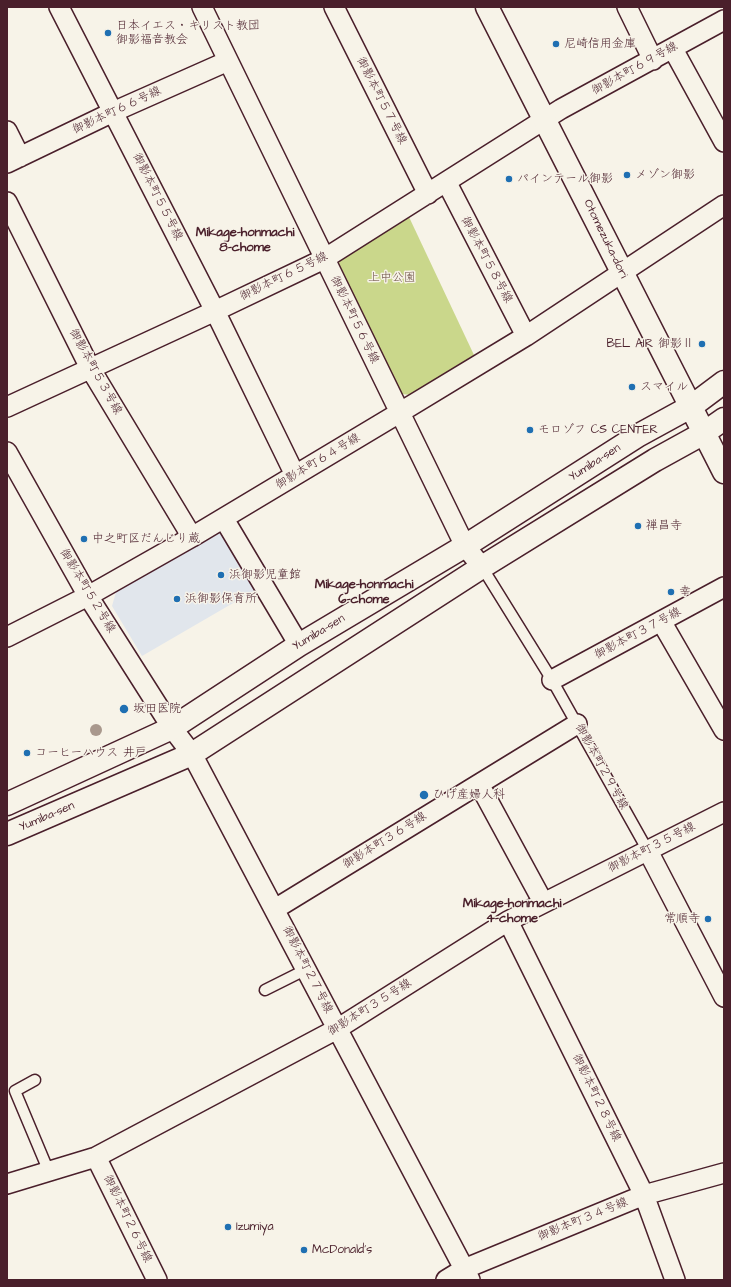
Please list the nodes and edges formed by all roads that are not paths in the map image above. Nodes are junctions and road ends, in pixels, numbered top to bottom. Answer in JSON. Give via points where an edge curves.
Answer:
{"nodes":[{"id":1,"x":59,"y":7,"type":"edge"},
{"id":2,"x":202,"y":7,"type":"edge"},
{"id":3,"x":334,"y":7,"type":"edge"},
{"id":4,"x":487,"y":7,"type":"edge"},
{"id":5,"x":627,"y":7,"type":"edge"},
{"id":6,"x":724,"y":20,"type":"edge"},
{"id":7,"x":673,"y":49,"type":"junction"},
{"id":8,"x":653,"y":60,"type":"junction"},
{"id":9,"x":228,"y":61,"type":"junction"},
{"id":10,"x":113,"y":112,"type":"junction"},
{"id":11,"x":546,"y":119,"type":"junction"},
{"id":12,"x":7,"y":131,"type":"edge"},
{"id":13,"x":724,"y":142,"type":"edge"},
{"id":14,"x":13,"y":160,"type":"edge"},
{"id":15,"x":446,"y":183,"type":"junction"},
{"id":16,"x":428,"y":194,"type":"junction"},
{"id":17,"x":7,"y":202,"type":"edge"},
{"id":18,"x":724,"y":205,"type":"edge"},
{"id":19,"x":324,"y":259,"type":"junction"},
{"id":20,"x":622,"y":274,"type":"junction"},
{"id":21,"x":215,"y":311,"type":"junction"},
{"id":22,"x":526,"y":336,"type":"junction"},
{"id":23,"x":90,"y":368,"type":"junction"},
{"id":24,"x":724,"y":382,"type":"edge"},
{"id":25,"x":692,"y":406,"type":"junction"},
{"id":26,"x":7,"y":407,"type":"edge"},
{"id":27,"x":399,"y":413,"type":"junction"},
{"id":28,"x":724,"y":419,"type":"edge"},
{"id":29,"x":704,"y":433,"type":"junction"},
{"id":30,"x":7,"y":452,"type":"edge"},
{"id":31,"x":724,"y":472,"type":"edge"},
{"id":32,"x":295,"y":475,"type":"junction"},
{"id":33,"x":224,"y":518,"type":"junction"},
{"id":34,"x":192,"y":537,"type":"junction"},
{"id":35,"x":465,"y":546,"type":"junction"},
{"id":36,"x":482,"y":567,"type":"junction"},
{"id":37,"x":724,"y":587,"type":"edge"},
{"id":38,"x":88,"y":596,"type":"junction"},
{"id":39,"x":661,"y":621,"type":"junction"},
{"id":40,"x":7,"y":637,"type":"edge"},
{"id":41,"x":299,"y":645,"type":"junction"},
{"id":42,"x":552,"y":680,"type":"junction"},
{"id":43,"x":577,"y":724,"type":"junction"},
{"id":44,"x":172,"y":728,"type":"junction"},
{"id":45,"x":724,"y":730,"type":"edge"},
{"id":46,"x":192,"y":754,"type":"junction"},
{"id":47,"x":479,"y":784,"type":"junction"},
{"id":48,"x":7,"y":804,"type":"edge"},
{"id":49,"x":724,"y":812,"type":"edge"},
{"id":50,"x":7,"y":834,"type":"edge"},
{"id":51,"x":648,"y":851,"type":"junction"},
{"id":52,"x":543,"y":902,"type":"junction"},
{"id":53,"x":275,"y":909,"type":"junction"},
{"id":54,"x":508,"y":921,"type":"junction"},
{"id":55,"x":307,"y":969,"type":"junction"},
{"id":56,"x":265,"y":990,"type":"dead end"},
{"id":57,"x":724,"y":997,"type":"edge"},
{"id":58,"x":337,"y":1029,"type":"junction"},
{"id":59,"x":35,"y":1080,"type":"dead end"},
{"id":60,"x":96,"y":1158,"type":"junction"},
{"id":61,"x":49,"y":1172,"type":"junction"},
{"id":62,"x":724,"y":1173,"type":"edge"},
{"id":63,"x":7,"y":1184,"type":"edge"},
{"id":64,"x":644,"y":1195,"type":"junction"},
{"id":65,"x":467,"y":1274,"type":"edge"},
{"id":66,"x":157,"y":1280,"type":"edge"},
{"id":67,"x":446,"y":1280,"type":"edge"},
{"id":68,"x":674,"y":1280,"type":"edge"}],
"edges":[{"from":1,"to":10,"type":"street","name":"御影本町５５号線"},
{"from":2,"to":9,"type":"street","name":"御影本町５６号線"},
{"from":3,"to":16,"type":"street","name":"御影本町５７号線"},
{"from":4,"to":11,"type":"street","name":"Otomezuka-dori"},
{"from":5,"to":8,"type":"street"},
{"from":6,"to":7,"type":"street","name":"御影本町６９号線"},
{"from":7,"to":8,"type":"street","name":"御影本町６９号線"},
{"from":7,"to":13,"type":"street"},
{"from":8,"to":11,"type":"street","name":"御影本町６９号線"},
{"from":9,"to":10,"type":"street","name":"御影本町６６号線"},
{"from":9,"to":19,"type":"street","name":"御影本町５６号線"},
{"from":10,"to":14,"type":"street","name":"御影本町６６号線"},
{"from":10,"to":21,"type":"street","name":"御影本町５５号線"},
{"from":11,"to":15,"type":"street","name":"御影本町６５号線"},
{"from":11,"to":20,"type":"street","name":"Otomezuka-dori"},
{"from":12,"to":14,"type":"street"},
{"from":15,"to":16,"type":"street","name":"御影本町６５号線"},
{"from":15,"to":22,"type":"street","name":"御影本町５８号線"},
{"from":16,"to":19,"type":"street","name":"御影本町６５号線"},
{"from":17,"to":23,"type":"street","name":"御影本町５３号線"},
{"from":18,"to":20,"type":"street","name":"御影本町６４号線"},
{"from":19,"to":21,"type":"street","name":"御影本町６５号線"},
{"from":19,"to":27,"type":"street","name":"御影本町５６号線"},
{"from":20,"to":22,"type":"street","name":"御影本町６４号線"},
{"from":20,"to":25,"type":"street","name":"Otomezuka-dori"},
{"from":21,"to":23,"type":"street","name":"御影本町６５号線"},
{"from":21,"to":32,"type":"street","name":"御影本町５５号線"},
{"from":22,"to":27,"type":"street","name":"御影本町６４号線"},
{"from":23,"to":26,"type":"street","name":"御影本町６５号線"},
{"from":23,"to":34,"type":"street","name":"御影本町５３号線"},
{"from":24,"to":25,"type":"street","name":"Yumiba-sen"},
{"from":25,"to":29,"type":"street","name":"Otomezuka-dori"},
{"from":25,"to":35,"type":"street","name":"Yumiba-sen","via":[[639,435]]},
{"from":27,"to":32,"type":"street","name":"御影本町６４号線"},
{"from":27,"to":35,"type":"street","name":"御影本町５６号線"},
{"from":28,"to":29,"type":"street","name":"Yumiba-sen"},
{"from":29,"to":31,"type":"street","name":"Otomezuka-dori"},
{"from":29,"to":36,"type":"street","name":"Yumiba-sen","via":[[655,460]]},
{"from":30,"to":38,"type":"street","name":"御影本町５２号線"},
{"from":32,"to":33,"type":"street","name":"御影本町６４号線"},
{"from":33,"to":34,"type":"street","name":"御影本町６４号線"},
{"from":33,"to":41,"type":"street"},
{"from":34,"to":38,"type":"street","name":"御影本町６４号線"},
{"from":35,"to":36,"type":"street","name":"御影本町２９号線"},
{"from":35,"to":41,"type":"street","name":"Yumiba-sen"},
{"from":36,"to":42,"type":"lane","name":"御影本町２９号線"},
{"from":36,"to":46,"type":"street","name":"Yumiba-sen"},
{"from":37,"to":39,"type":"street","name":"御影本町３７号線"},
{"from":38,"to":40,"type":"street","name":"御影本町６４号線"},
{"from":38,"to":44,"type":"street","name":"御影本町５２号線"},
{"from":39,"to":42,"type":"street","name":"御影本町３７号線"},
{"from":39,"to":45,"type":"street"},
{"from":41,"to":44,"type":"street","name":"Yumiba-sen"},
{"from":42,"to":43,"type":"lane","name":"御影本町２９号線"},
{"from":43,"to":47,"type":"street","name":"御影本町３６号線"},
{"from":43,"to":51,"type":"lane","name":"御影本町２９号線"},
{"from":44,"to":46,"type":"street","name":"御影本町２７号線"},
{"from":44,"to":48,"type":"street","name":"Yumiba-sen"},
{"from":46,"to":50,"type":"street","name":"Yumiba-sen"},
{"from":46,"to":53,"type":"street","name":"御影本町２７号線"},
{"from":47,"to":52,"type":"street"},
{"from":47,"to":53,"type":"street","name":"御影本町３６号線"},
{"from":49,"to":51,"type":"street","name":"御影本町３５号線"},
{"from":51,"to":52,"type":"street","name":"御影本町３５号線"},
{"from":51,"to":57,"type":"street","name":"御影本町２９号線"},
{"from":52,"to":54,"type":"street","name":"御影本町３５号線"},
{"from":53,"to":55,"type":"street","name":"御影本町２７号線"},
{"from":54,"to":58,"type":"street","name":"御影本町３５号線"},
{"from":54,"to":64,"type":"street","name":"御影本町２８号線"},
{"from":55,"to":56,"type":"lane"},
{"from":55,"to":58,"type":"street","name":"御影本町２７号線"},
{"from":58,"to":60,"type":"street","name":"御影本町３５号線"},
{"from":58,"to":65,"type":"street","name":"御影本町２７号線"},
{"from":59,"to":61,"type":"lane","via":[[15,1091]]},
{"from":60,"to":61,"type":"street","name":"御影本町３５号線"},
{"from":60,"to":66,"type":"street","name":"御影本町２６号線"},
{"from":61,"to":63,"type":"street","name":"御影本町３５号線"},
{"from":62,"to":64,"type":"street","name":"御影本町３４号線"},
{"from":64,"to":65,"type":"street","name":"御影本町３４号線"},
{"from":64,"to":68,"type":"street","name":"御影本町２８号線"},
{"from":65,"to":67,"type":"street","name":"御影本町３４号線"}]}
